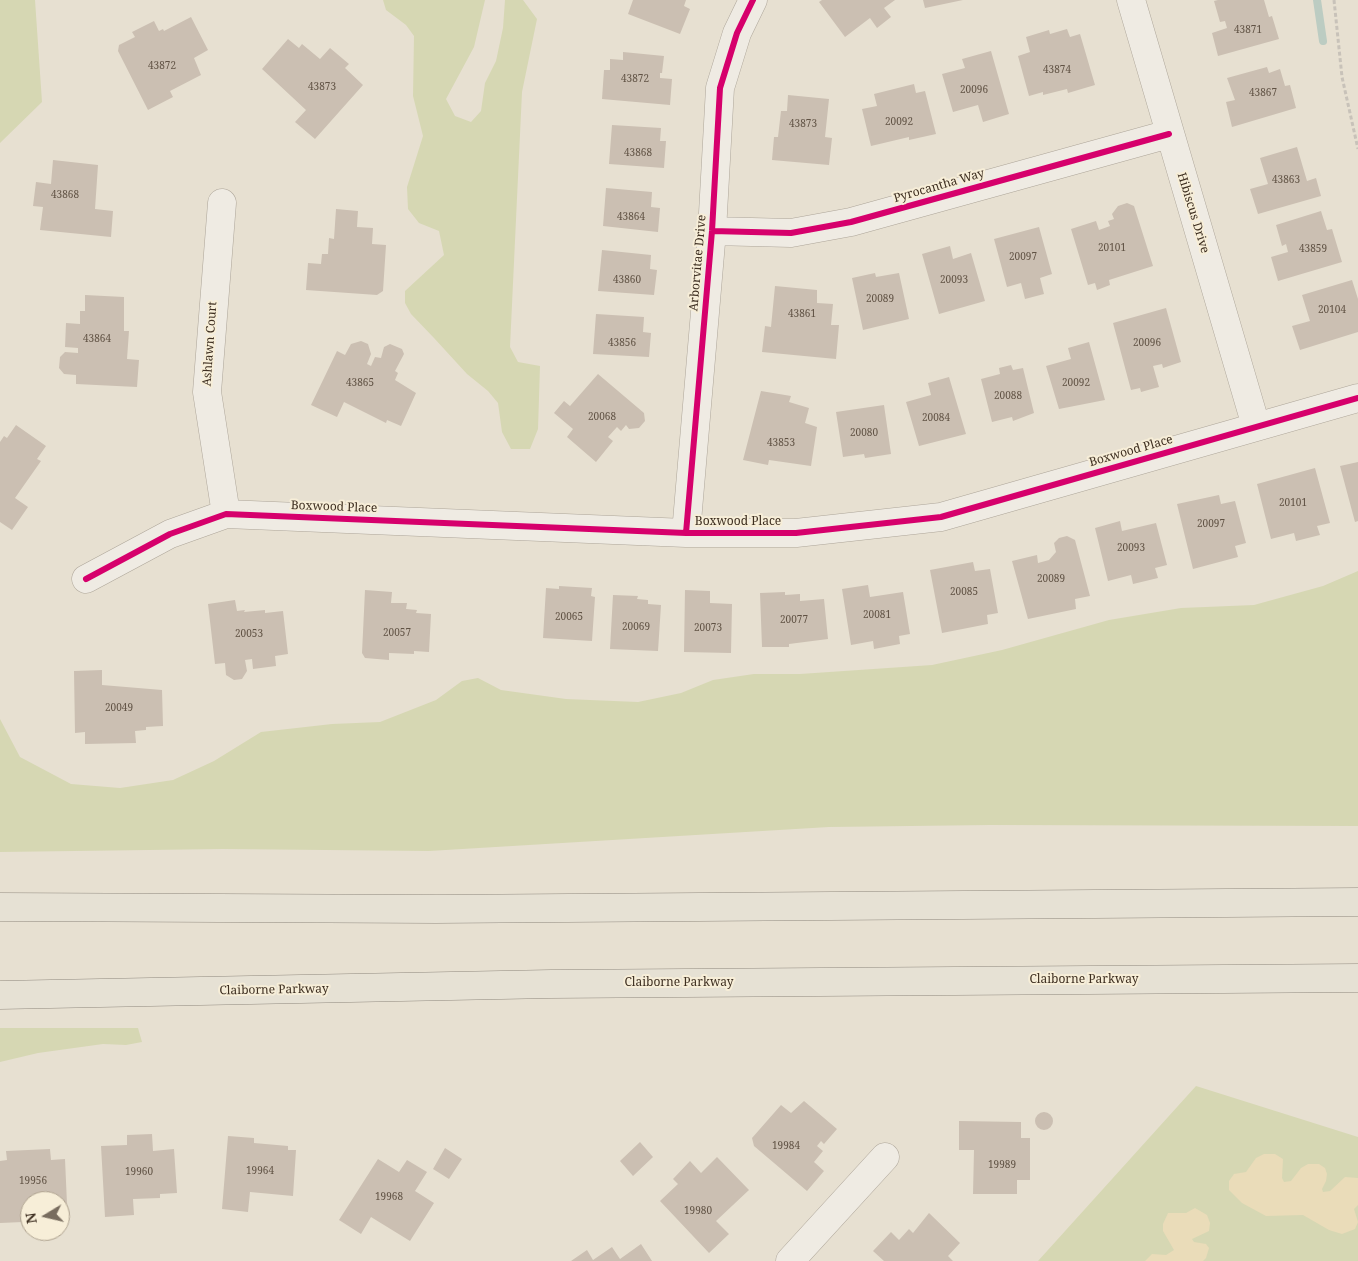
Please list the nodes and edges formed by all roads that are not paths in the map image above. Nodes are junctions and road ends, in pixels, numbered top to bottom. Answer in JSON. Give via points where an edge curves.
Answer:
{"nodes":[{"id":1,"x":753,"y":0,"type":"edge"},
{"id":2,"x":1131,"y":0,"type":"edge"},
{"id":3,"x":1169,"y":134,"type":"junction"},
{"id":4,"x":222,"y":203,"type":"dead end"},
{"id":5,"x":712,"y":231,"type":"junction"},
{"id":6,"x":1358,"y":398,"type":"edge"},
{"id":7,"x":1256,"y":426,"type":"junction"},
{"id":8,"x":226,"y":514,"type":"junction"},
{"id":9,"x":686,"y":533,"type":"junction"},
{"id":10,"x":86,"y":579,"type":"dead end"},
{"id":11,"x":1358,"y":902,"type":"edge"},
{"id":12,"x":0,"y":907,"type":"edge"},
{"id":13,"x":1358,"y":978,"type":"edge"},
{"id":14,"x":0,"y":995,"type":"edge"},
{"id":15,"x":885,"y":1157,"type":"dead end"},
{"id":16,"x":790,"y":1261,"type":"edge"}],
"edges":[{"from":1,"to":5,"type":"street","name":"Arborvitae Drive","via":[[737,34],[720,88]]},
{"from":2,"to":3,"type":"street","name":"Hibiscus Drive"},
{"from":3,"to":5,"type":"street","name":"Pyrocantha Way","via":[[851,222],[790,232]]},
{"from":3,"to":7,"type":"street","name":"Hibiscus Drive"},
{"from":4,"to":8,"type":"street","name":"Ashlawn Court","via":[[207,392]]},
{"from":5,"to":9,"type":"street","name":"Arborvitae Drive"},
{"from":6,"to":7,"type":"street","name":"Boxwood Place"},
{"from":7,"to":9,"type":"street","name":"Boxwood Place","via":[[941,517],[796,533]]},
{"from":8,"to":9,"type":"street","name":"Boxwood Place"},
{"from":8,"to":10,"type":"street","name":"Boxwood Place","via":[[170,534]]},
{"from":11,"to":12,"type":"main road","via":[[436,909]]},
{"from":13,"to":14,"type":"main road","name":"Claiborne Parkway","via":[[551,984]]},
{"from":15,"to":16,"type":"street"}]}
